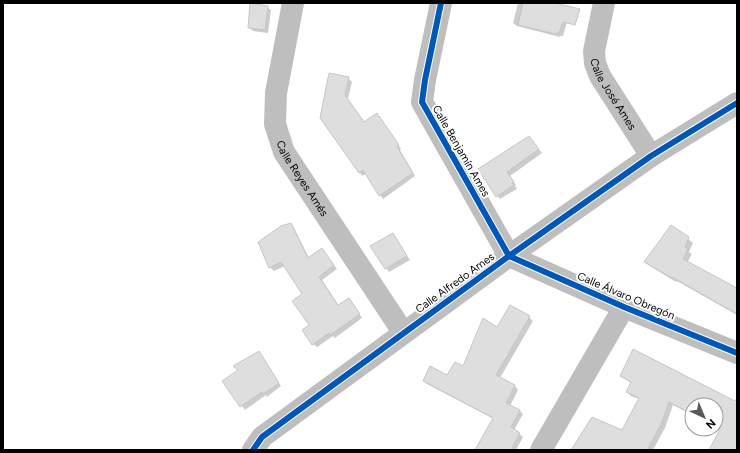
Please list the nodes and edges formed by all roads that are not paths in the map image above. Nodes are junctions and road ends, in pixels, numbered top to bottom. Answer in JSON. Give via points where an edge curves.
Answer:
{"nodes":[{"id":1,"x":293,"y":3,"type":"edge"},
{"id":2,"x":441,"y":3,"type":"edge"},
{"id":3,"x":604,"y":3,"type":"edge"},
{"id":4,"x":737,"y":103,"type":"edge"},
{"id":5,"x":651,"y":156,"type":"junction"},
{"id":6,"x":509,"y":256,"type":"junction"},
{"id":7,"x":624,"y":308,"type":"junction"},
{"id":8,"x":403,"y":332,"type":"junction"},
{"id":9,"x":737,"y":353,"type":"edge"},
{"id":10,"x":253,"y":450,"type":"edge"},
{"id":11,"x":541,"y":450,"type":"edge"}],
"edges":[{"from":1,"to":8,"type":"street","name":"Calle Reyes Amés","via":[[276,93],[275,124],[284,152]]},
{"from":2,"to":6,"type":"street","name":"Calle Benjamín Ames","via":[[422,102]]},
{"from":3,"to":5,"type":"street","name":"Calle José Ames","via":[[594,51],[595,63],[600,76]]},
{"from":4,"to":5,"type":"street","name":"Calle Alfredo Ames"},
{"from":5,"to":6,"type":"street","name":"Calle Alfredo Ames"},
{"from":6,"to":7,"type":"street","name":"Calle Álvaro Obregón"},
{"from":6,"to":8,"type":"street","name":"Calle Alfredo Ames"},
{"from":7,"to":9,"type":"street","name":"Calle Álvaro Obregón"},
{"from":7,"to":11,"type":"street"},
{"from":8,"to":10,"type":"street","name":"Calle Alfredo Ames","via":[[262,437]]}]}
